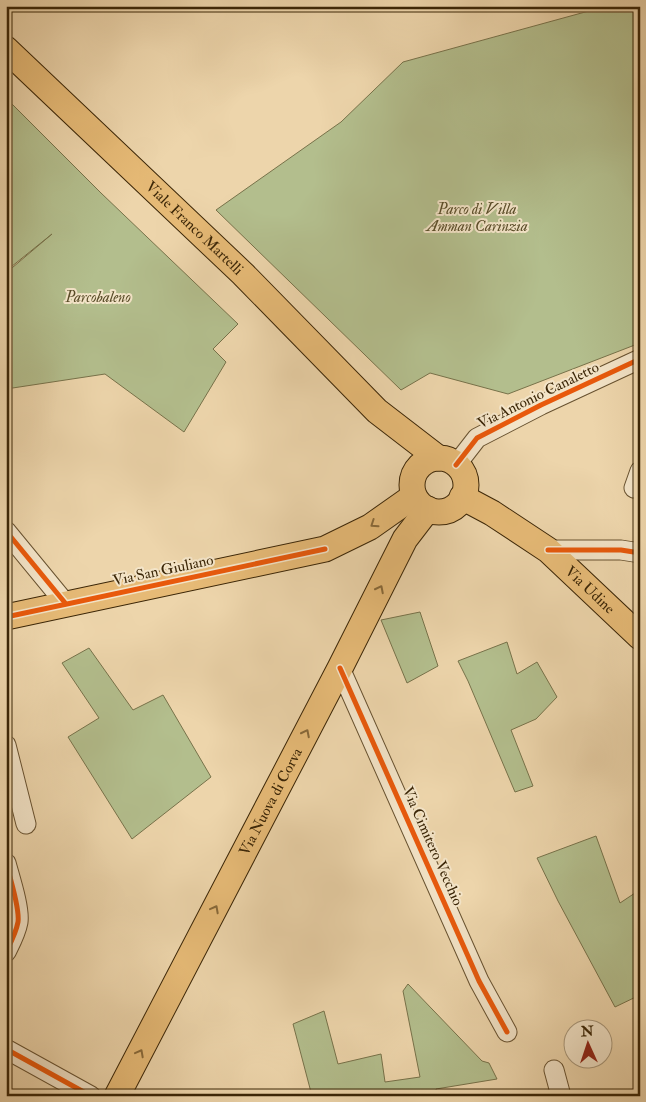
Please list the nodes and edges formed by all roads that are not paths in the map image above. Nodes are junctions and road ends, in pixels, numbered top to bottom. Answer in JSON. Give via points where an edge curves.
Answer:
{"nodes":[{"id":1,"x":6,"y":49,"type":"edge"},
{"id":2,"x":640,"y":358,"type":"edge"},
{"id":3,"x":437,"y":464,"type":"junction"},
{"id":4,"x":462,"y":497,"type":"junction"},
{"id":5,"x":421,"y":503,"type":"junction"},
{"id":6,"x":6,"y":531,"type":"edge"},
{"id":7,"x":548,"y":550,"type":"junction"},
{"id":8,"x":640,"y":552,"type":"edge"},
{"id":9,"x":66,"y":604,"type":"junction"},
{"id":10,"x":6,"y":617,"type":"edge"},
{"id":11,"x":640,"y":637,"type":"edge"},
{"id":12,"x":340,"y":668,"type":"junction"},
{"id":13,"x":6,"y":745,"type":"edge"},
{"id":14,"x":26,"y":824,"type":"dead end"},
{"id":15,"x":6,"y":863,"type":"edge"},
{"id":16,"x":6,"y":952,"type":"edge"},
{"id":17,"x":507,"y":1032,"type":"dead end"},
{"id":18,"x":6,"y":1049,"type":"edge"},
{"id":19,"x":554,"y":1070,"type":"dead end"},
{"id":20,"x":91,"y":1096,"type":"edge"},
{"id":21,"x":117,"y":1096,"type":"edge"},
{"id":22,"x":561,"y":1096,"type":"edge"}],
"edges":[{"from":1,"to":3,"type":"main road","name":"Viale Franco Martelli","via":[[243,274],[377,411]]},
{"from":2,"to":3,"type":"street","name":"Via Antonio Canaletto","via":[[477,438]]},
{"from":3,"to":4,"type":"main road","via":[[460,469],[465,490]]},
{"from":3,"to":5,"type":"main road","via":[[412,480]]},
{"from":4,"to":5,"type":"main road","via":[[454,506],[441,511]]},
{"from":4,"to":7,"type":"main road","name":"Via Udine"},
{"from":5,"to":9,"type":"main road","name":"Via San Giuliano","one_way":true,"via":[[325,549]]},
{"from":12,"to":5,"type":"main road","name":"Via Nuova di Corva","one_way":true},
{"from":6,"to":9,"type":"street"},
{"from":7,"to":8,"type":"street"},
{"from":7,"to":11,"type":"main road","name":"Via Udine"},
{"from":9,"to":10,"type":"main road","name":"Via San Giuliano"},
{"from":12,"to":17,"type":"street","name":"Via Cimitero Vecchio","via":[[479,981]]},
{"from":21,"to":12,"type":"main road","name":"Via Nuova di Corva","one_way":true},
{"from":13,"to":14,"type":"street"},
{"from":15,"to":16,"type":"street","via":[[18,920]]},
{"from":18,"to":20,"type":"street"},
{"from":19,"to":22,"type":"street"}]}
